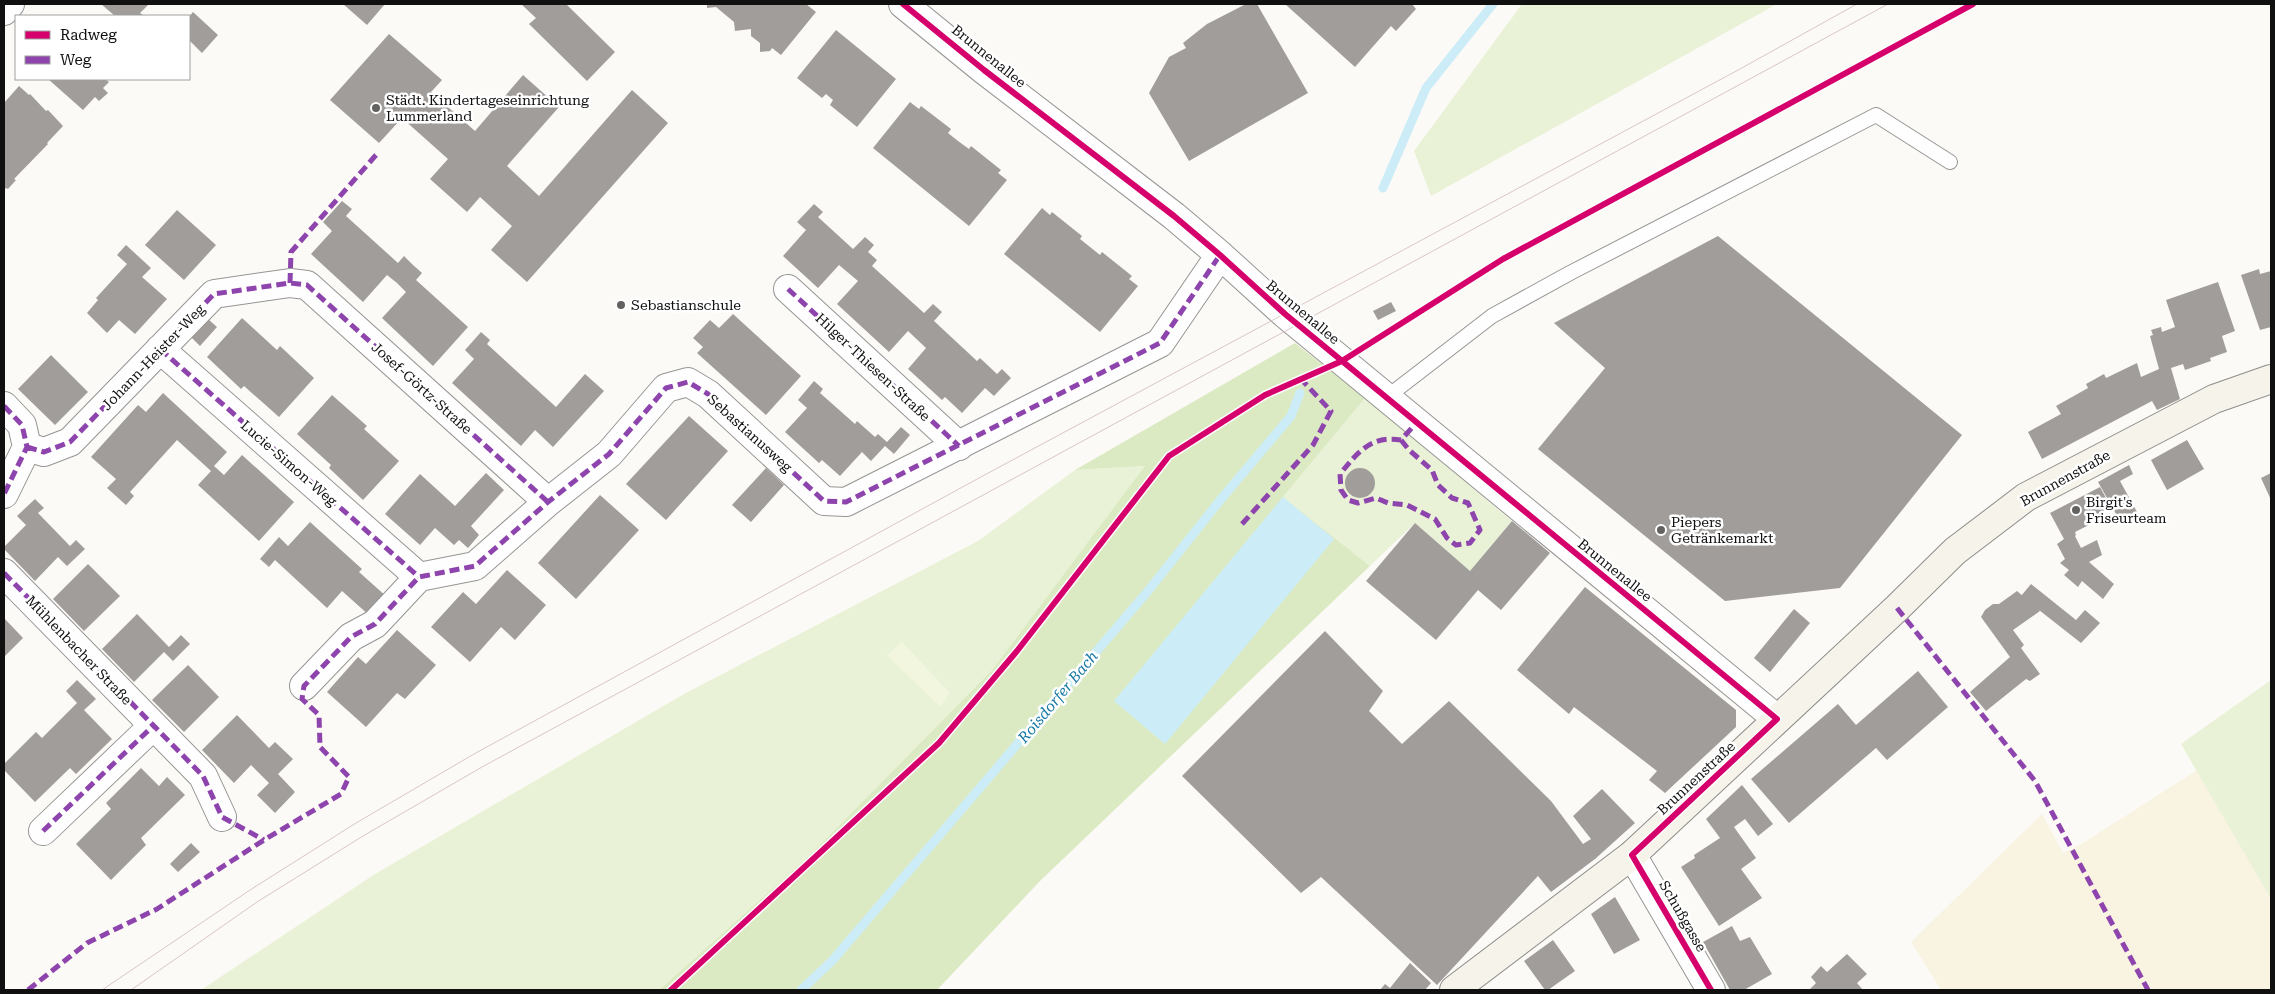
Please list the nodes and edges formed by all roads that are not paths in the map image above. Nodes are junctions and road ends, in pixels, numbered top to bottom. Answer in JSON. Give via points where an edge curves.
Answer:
{"nodes":[{"id":1,"x":10,"y":4,"type":"edge"},
{"id":2,"x":903,"y":4,"type":"edge"},
{"id":3,"x":4,"y":11,"type":"edge"},
{"id":4,"x":1950,"y":162,"type":"dead end"},
{"id":5,"x":1220,"y":255,"type":"junction"},
{"id":6,"x":290,"y":283,"type":"joint"},
{"id":7,"x":788,"y":289,"type":"dead end"},
{"id":8,"x":160,"y":349,"type":"junction"},
{"id":9,"x":2271,"y":379,"type":"edge"},
{"id":10,"x":1387,"y":396,"type":"junction"},
{"id":11,"x":4,"y":406,"type":"edge"},
{"id":12,"x":959,"y":446,"type":"junction"},
{"id":13,"x":27,"y":447,"type":"junction"},
{"id":14,"x":4,"y":494,"type":"edge"},
{"id":15,"x":548,"y":502,"type":"junction"},
{"id":16,"x":4,"y":573,"type":"edge"},
{"id":17,"x":419,"y":577,"type":"junction"},
{"id":18,"x":304,"y":686,"type":"dead end"},
{"id":19,"x":1777,"y":718,"type":"junction"},
{"id":20,"x":154,"y":726,"type":"junction"},
{"id":21,"x":222,"y":817,"type":"dead end"},
{"id":22,"x":43,"y":831,"type":"dead end"},
{"id":23,"x":1632,"y":855,"type":"junction"},
{"id":24,"x":1454,"y":990,"type":"edge"},
{"id":25,"x":1711,"y":990,"type":"edge"}],
"edges":[{"from":1,"to":3,"type":"street"},
{"from":2,"to":5,"type":"street","name":"Brunnenallee"},
{"from":4,"to":10,"type":"lane","via":[[1876,115],[1492,316]]},
{"from":5,"to":10,"type":"street","name":"Brunnenallee","via":[[1285,314]]},
{"from":5,"to":12,"type":"street","name":"Sebastianusweg","via":[[1160,342]]},
{"from":6,"to":8,"type":"street","name":"Johann-Heister-Weg","via":[[214,294]]},
{"from":6,"to":15,"type":"street","name":"Josef-Görtz-Straße","via":[[307,285]]},
{"from":7,"to":12,"type":"street","name":"Hilger-Thiesen-Straße"},
{"from":8,"to":13,"type":"street","name":"Johann-Heister-Weg","via":[[70,442],[44,452]]},
{"from":8,"to":17,"type":"street","name":"Lucie-Simon-Weg"},
{"from":9,"to":19,"type":"street","name":"Brunnenstraße","via":[[2214,399],[2026,497],[1954,551]]},
{"from":10,"to":19,"type":"street","name":"Brunnenallee"},
{"from":11,"to":13,"type":"street","via":[[22,425]]},
{"from":12,"to":15,"type":"street","name":"Sebastianusweg","via":[[846,502],[824,501],[708,394],[688,382],[666,388],[609,454]]},
{"from":13,"to":14,"type":"street"},
{"from":15,"to":17,"type":"street","name":"Sebastianusweg","via":[[475,566]]},
{"from":16,"to":20,"type":"street","name":"Mühlenbacher Straße"},
{"from":17,"to":18,"type":"street","via":[[375,624],[351,637]]},
{"from":19,"to":23,"type":"street","name":"Brunnenstraße"},
{"from":20,"to":21,"type":"street","name":"Mühlenbacher Straße","via":[[203,776]]},
{"from":20,"to":22,"type":"street"},
{"from":23,"to":24,"type":"street","name":"Brunnenstraße"},
{"from":23,"to":25,"type":"street","name":"Schußgasse"}]}
